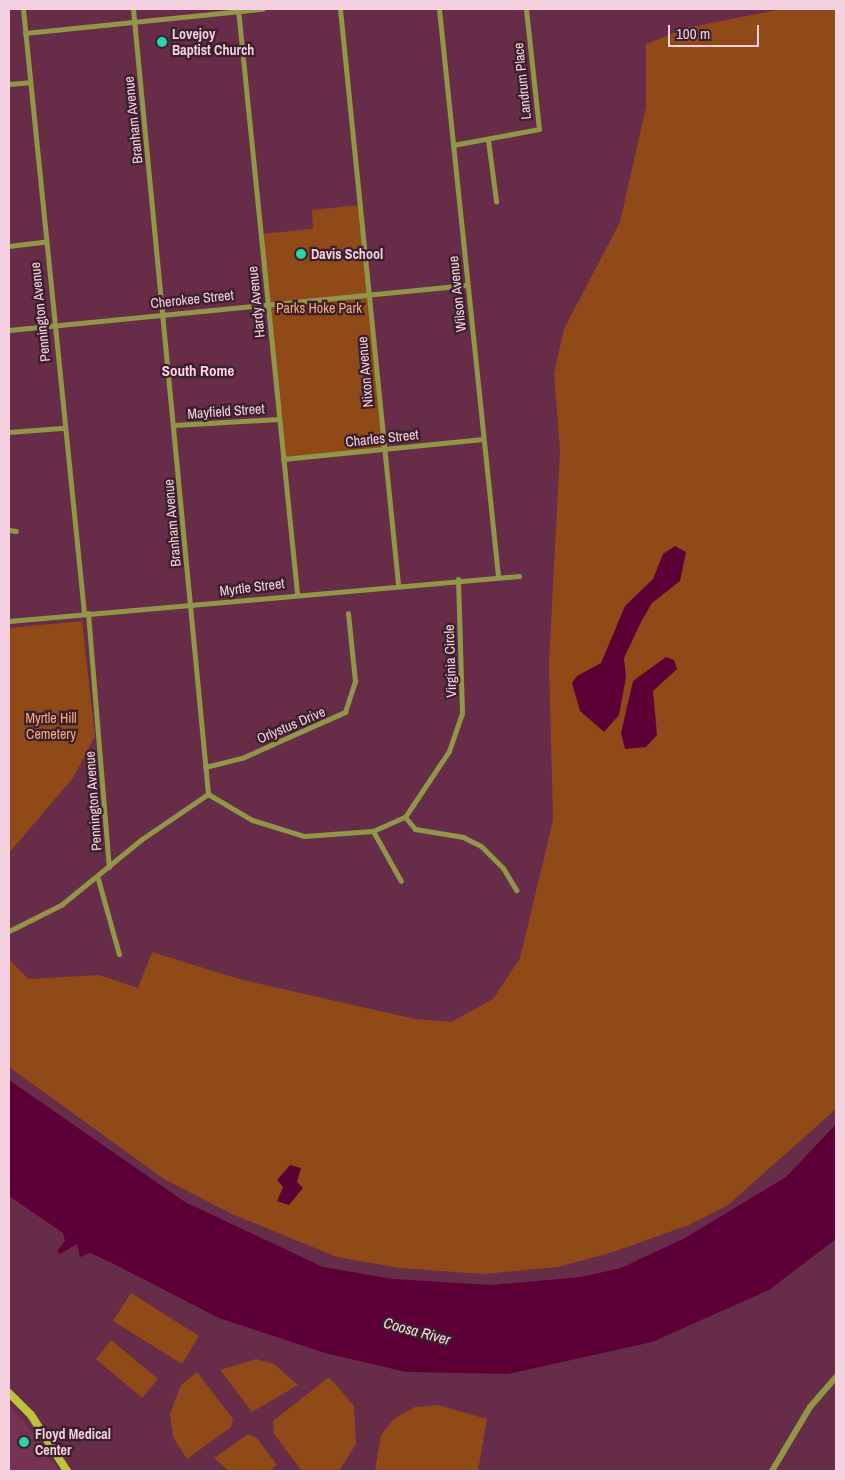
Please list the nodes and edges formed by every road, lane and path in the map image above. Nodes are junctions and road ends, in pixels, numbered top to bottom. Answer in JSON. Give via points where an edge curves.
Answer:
{"nodes":[{"id":1,"x":17,"y":9,"type":"edge"},
{"id":2,"x":23,"y":9,"type":"edge"},
{"id":3,"x":133,"y":9,"type":"edge"},
{"id":4,"x":263,"y":9,"type":"edge"},
{"id":5,"x":340,"y":9,"type":"edge"},
{"id":6,"x":439,"y":9,"type":"edge"},
{"id":7,"x":526,"y":9,"type":"edge"},
{"id":8,"x":238,"y":10,"type":"edge"},
{"id":9,"x":23,"y":16,"type":"junction"},
{"id":10,"x":134,"y":23,"type":"junction"},
{"id":11,"x":25,"y":33,"type":"junction"},
{"id":12,"x":30,"y":82,"type":"junction"},
{"id":13,"x":9,"y":84,"type":"edge"},
{"id":14,"x":488,"y":140,"type":"junction"},
{"id":15,"x":453,"y":145,"type":"junction"},
{"id":16,"x":496,"y":201,"type":"dead end"},
{"id":17,"x":44,"y":242,"type":"junction"},
{"id":18,"x":9,"y":246,"type":"edge"},
{"id":19,"x":467,"y":285,"type":"junction"},
{"id":20,"x":368,"y":292,"type":"junction"},
{"id":21,"x":268,"y":303,"type":"junction"},
{"id":22,"x":163,"y":312,"type":"junction"},
{"id":23,"x":53,"y":327,"type":"junction"},
{"id":24,"x":9,"y":330,"type":"edge"},
{"id":25,"x":279,"y":419,"type":"junction"},
{"id":26,"x":174,"y":425,"type":"junction"},
{"id":27,"x":62,"y":428,"type":"junction"},
{"id":28,"x":9,"y":432,"type":"edge"},
{"id":29,"x":483,"y":439,"type":"junction"},
{"id":30,"x":383,"y":450,"type":"junction"},
{"id":31,"x":284,"y":460,"type":"junction"},
{"id":32,"x":9,"y":530,"type":"edge"},
{"id":33,"x":16,"y":531,"type":"dead end"},
{"id":34,"x":498,"y":576,"type":"junction"},
{"id":35,"x":519,"y":576,"type":"dead end"},
{"id":36,"x":458,"y":580,"type":"junction"},
{"id":37,"x":398,"y":584,"type":"junction"},
{"id":38,"x":297,"y":593,"type":"junction"},
{"id":39,"x":191,"y":605,"type":"junction"},
{"id":40,"x":86,"y":613,"type":"junction"},
{"id":41,"x":348,"y":613,"type":"dead end"},
{"id":42,"x":9,"y":621,"type":"edge"},
{"id":43,"x":205,"y":767,"type":"junction"},
{"id":44,"x":208,"y":794,"type":"junction"},
{"id":45,"x":405,"y":817,"type":"junction"},
{"id":46,"x":374,"y":831,"type":"junction"},
{"id":47,"x":109,"y":867,"type":"junction"},
{"id":48,"x":98,"y":879,"type":"junction"},
{"id":49,"x":401,"y":880,"type":"dead end"},
{"id":50,"x":516,"y":890,"type":"dead end"},
{"id":51,"x":9,"y":931,"type":"edge"},
{"id":52,"x":120,"y":954,"type":"dead end"},
{"id":53,"x":836,"y":1376,"type":"edge"},
{"id":54,"x":9,"y":1393,"type":"edge"},
{"id":55,"x":68,"y":1471,"type":"edge"},
{"id":56,"x":772,"y":1471,"type":"edge"}],
"edges":[{"from":1,"to":9,"type":"street"},
{"from":2,"to":9,"type":"street","name":"Pennington Avenue"},
{"from":3,"to":10,"type":"street","name":"Branham Avenue"},
{"from":4,"to":8,"type":"street"},
{"from":5,"to":20,"type":"street","name":"Nixon Avenue"},
{"from":6,"to":15,"type":"street","name":"Wilson Avenue"},
{"from":7,"to":14,"type":"street","name":"Landrum Place","via":[[539,129]]},
{"from":8,"to":10,"type":"street"},
{"from":8,"to":21,"type":"street","name":"Hardy Avenue"},
{"from":9,"to":11,"type":"street","name":"Pennington Avenue"},
{"from":10,"to":11,"type":"street"},
{"from":10,"to":22,"type":"street","name":"Branham Avenue"},
{"from":11,"to":12,"type":"street","name":"Pennington Avenue"},
{"from":12,"to":13,"type":"street"},
{"from":12,"to":17,"type":"street","name":"Pennington Avenue"},
{"from":14,"to":15,"type":"street"},
{"from":14,"to":16,"type":"street"},
{"from":15,"to":19,"type":"street","name":"Wilson Avenue"},
{"from":17,"to":18,"type":"street"},
{"from":17,"to":23,"type":"street","name":"Pennington Avenue"},
{"from":19,"to":20,"type":"street","name":"Cherokee Street"},
{"from":19,"to":29,"type":"street","name":"Wilson Avenue"},
{"from":20,"to":21,"type":"street","name":"Cherokee Street"},
{"from":20,"to":30,"type":"street","name":"Nixon Avenue"},
{"from":21,"to":22,"type":"street","name":"Cherokee Street"},
{"from":21,"to":25,"type":"street","name":"Hardy Avenue"},
{"from":22,"to":23,"type":"street","name":"Cherokee Street"},
{"from":22,"to":26,"type":"street","name":"Branham Avenue"},
{"from":23,"to":24,"type":"street","name":"Cherokee Street"},
{"from":23,"to":27,"type":"street","name":"Pennington Avenue"},
{"from":25,"to":26,"type":"street","name":"Mayfield Street"},
{"from":25,"to":31,"type":"street","name":"Hardy Avenue"},
{"from":26,"to":39,"type":"street","name":"Branham Avenue"},
{"from":27,"to":28,"type":"street"},
{"from":27,"to":40,"type":"street","name":"Pennington Avenue"},
{"from":29,"to":30,"type":"street","name":"Charles Street"},
{"from":29,"to":34,"type":"street","name":"Wilson Avenue"},
{"from":30,"to":31,"type":"street","name":"Charles Street"},
{"from":30,"to":37,"type":"street","name":"Nixon Avenue"},
{"from":31,"to":38,"type":"street","name":"Hardy Avenue"},
{"from":32,"to":33,"type":"street"},
{"from":34,"to":35,"type":"street","name":"Myrtle Street"},
{"from":34,"to":36,"type":"street","name":"Myrtle Street"},
{"from":36,"to":37,"type":"street","name":"Myrtle Street"},
{"from":36,"to":45,"type":"street","name":"Virginia Circle","via":[[462,713],[450,751]]},
{"from":37,"to":38,"type":"street","name":"Myrtle Street"},
{"from":38,"to":39,"type":"street","name":"Myrtle Street"},
{"from":39,"to":40,"type":"street","name":"Myrtle Street"},
{"from":39,"to":43,"type":"street","name":"Branham Avenue"},
{"from":40,"to":42,"type":"street","name":"Myrtle Street"},
{"from":40,"to":47,"type":"street","name":"Pennington Avenue"},
{"from":41,"to":43,"type":"street","name":"Orlystus Drive","via":[[355,681],[345,712],[242,758]]},
{"from":43,"to":44,"type":"street","name":"Branham Avenue"},
{"from":44,"to":46,"type":"street","via":[[252,820],[304,836]]},
{"from":44,"to":47,"type":"street"},
{"from":45,"to":46,"type":"street"},
{"from":45,"to":50,"type":"street","via":[[415,828],[463,837],[481,846],[504,868]]},
{"from":46,"to":49,"type":"street"},
{"from":47,"to":48,"type":"street"},
{"from":48,"to":51,"type":"street","via":[[61,905]]},
{"from":48,"to":52,"type":"street"},
{"from":53,"to":56,"type":"street","via":[[810,1407]]},
{"from":54,"to":55,"type":"main road"}]}
